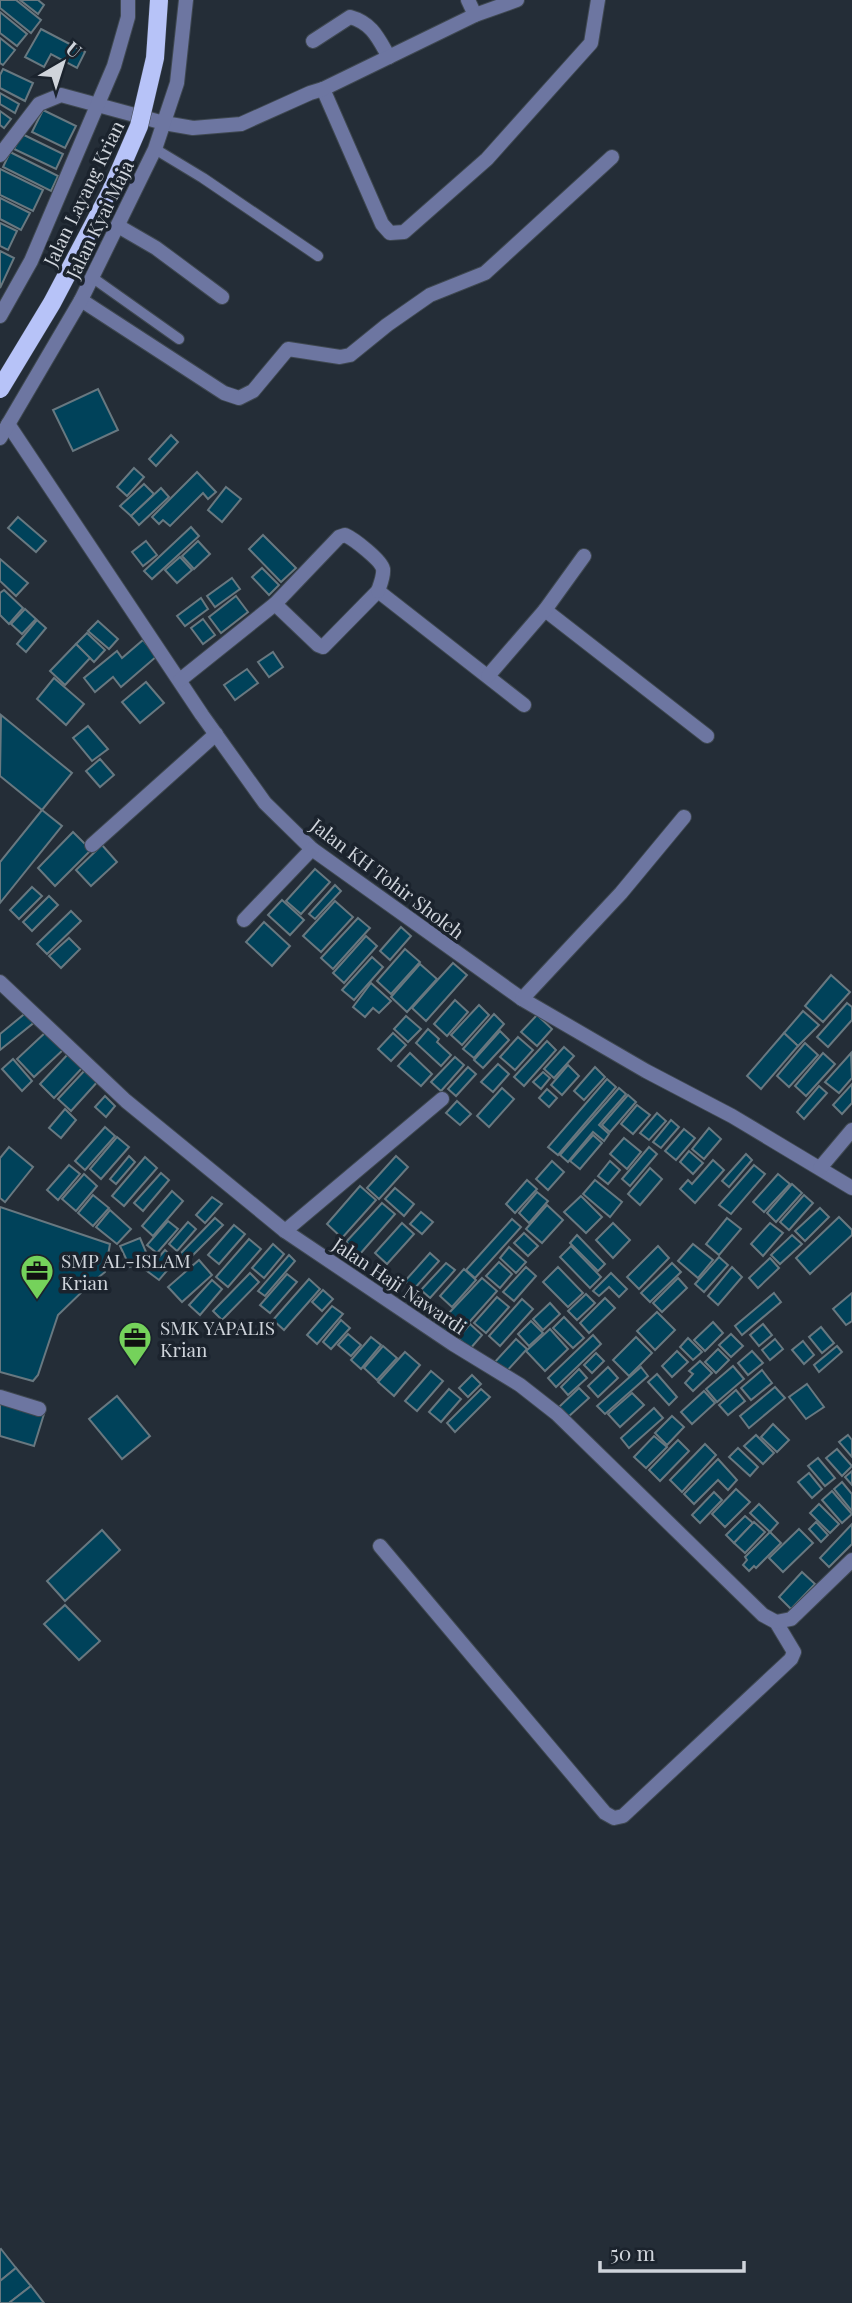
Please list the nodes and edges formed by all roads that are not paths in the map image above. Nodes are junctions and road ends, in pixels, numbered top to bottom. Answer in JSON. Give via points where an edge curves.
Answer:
{"nodes":[{"id":1,"x":128,"y":0,"type":"edge"},
{"id":2,"x":159,"y":0,"type":"edge"},
{"id":3,"x":186,"y":0,"type":"edge"},
{"id":4,"x":468,"y":0,"type":"edge"},
{"id":5,"x":517,"y":0,"type":"edge"},
{"id":6,"x":597,"y":0,"type":"edge"},
{"id":7,"x":475,"y":15,"type":"junction"},
{"id":8,"x":313,"y":41,"type":"dead end"},
{"id":9,"x":388,"y":57,"type":"junction"},
{"id":10,"x":323,"y":89,"type":"junction"},
{"id":11,"x":97,"y":104,"type":"junction"},
{"id":12,"x":164,"y":122,"type":"junction"},
{"id":13,"x":155,"y":149,"type":"junction"},
{"id":14,"x":0,"y":155,"type":"edge"},
{"id":15,"x":612,"y":157,"type":"dead end"},
{"id":16,"x":118,"y":226,"type":"junction"},
{"id":17,"x":317,"y":256,"type":"dead end"},
{"id":18,"x":93,"y":278,"type":"junction"},
{"id":19,"x":222,"y":297,"type":"dead end"},
{"id":20,"x":81,"y":300,"type":"junction"},
{"id":21,"x":0,"y":316,"type":"edge"},
{"id":22,"x":179,"y":339,"type":"dead end"},
{"id":23,"x":0,"y":389,"type":"edge"},
{"id":24,"x":8,"y":424,"type":"junction"},
{"id":25,"x":0,"y":438,"type":"edge"},
{"id":26,"x":584,"y":556,"type":"dead end"},
{"id":27,"x":378,"y":592,"type":"junction"},
{"id":28,"x":275,"y":604,"type":"junction"},
{"id":29,"x":544,"y":610,"type":"junction"},
{"id":30,"x":488,"y":676,"type":"junction"},
{"id":31,"x":180,"y":680,"type":"junction"},
{"id":32,"x":524,"y":705,"type":"dead end"},
{"id":33,"x":216,"y":734,"type":"junction"},
{"id":34,"x":707,"y":737,"type":"dead end"},
{"id":35,"x":684,"y":817,"type":"dead end"},
{"id":36,"x":92,"y":845,"type":"dead end"},
{"id":37,"x":312,"y":849,"type":"junction"},
{"id":38,"x":244,"y":920,"type":"dead end"},
{"id":39,"x":0,"y":982,"type":"edge"},
{"id":40,"x":522,"y":999,"type":"junction"},
{"id":41,"x":442,"y":1099,"type":"dead end"},
{"id":42,"x":852,"y":1130,"type":"edge"},
{"id":43,"x":820,"y":1168,"type":"junction"},
{"id":44,"x":852,"y":1188,"type":"edge"},
{"id":45,"x":285,"y":1231,"type":"junction"},
{"id":46,"x":0,"y":1397,"type":"edge"},
{"id":47,"x":39,"y":1409,"type":"dead end"},
{"id":48,"x":380,"y":1546,"type":"dead end"},
{"id":49,"x":852,"y":1560,"type":"edge"},
{"id":50,"x":776,"y":1622,"type":"junction"}],
"edges":[{"from":1,"to":11,"type":"street","via":[[117,56]]},
{"from":2,"to":23,"type":"main road","name":"Jalan Layang Krian","bridge":true,"via":[[155,58],[139,126],[104,205]]},
{"from":3,"to":12,"type":"street","name":"Jalan Kyai Maja","via":[[177,83]]},
{"from":4,"to":7,"type":"street"},
{"from":5,"to":7,"type":"street"},
{"from":6,"to":10,"type":"street","via":[[590,43],[487,159],[404,232],[390,233],[382,224]]},
{"from":7,"to":9,"type":"street"},
{"from":8,"to":9,"type":"street","via":[[350,17],[370,26]]},
{"from":9,"to":10,"type":"street"},
{"from":10,"to":12,"type":"street","via":[[241,124],[192,128]]},
{"from":11,"to":12,"type":"street"},
{"from":11,"to":14,"type":"street","via":[[61,95],[46,100]]},
{"from":11,"to":21,"type":"street","via":[[31,261]]},
{"from":12,"to":13,"type":"street","name":"Jalan Kyai Maja"},
{"from":13,"to":16,"type":"street","name":"Jalan Kyai Maja"},
{"from":13,"to":17,"type":"lane"},
{"from":15,"to":20,"type":"street","via":[[485,273],[424,300],[350,355],[288,349],[253,391],[239,398]]},
{"from":16,"to":18,"type":"street","name":"Jalan Kyai Maja"},
{"from":16,"to":19,"type":"street"},
{"from":18,"to":20,"type":"street","name":"Jalan Kyai Maja"},
{"from":18,"to":22,"type":"lane"},
{"from":20,"to":24,"type":"street","name":"Jalan Kyai Maja"},
{"from":24,"to":25,"type":"street","name":"Jalan Kyai Maja"},
{"from":24,"to":31,"type":"street","name":"Jalan KH Tohir Sholeh"},
{"from":26,"to":29,"type":"street"},
{"from":27,"to":28,"type":"street","via":[[323,647]]},
{"from":27,"to":28,"type":"street","via":[[384,572],[381,564],[345,535]]},
{"from":27,"to":30,"type":"street"},
{"from":28,"to":31,"type":"street"},
{"from":29,"to":30,"type":"street"},
{"from":29,"to":34,"type":"street"},
{"from":30,"to":32,"type":"street"},
{"from":31,"to":33,"type":"street","name":"Jalan KH Tohir Sholeh"},
{"from":33,"to":36,"type":"street"},
{"from":33,"to":37,"type":"street","name":"Jalan KH Tohir Sholeh","via":[[264,803]]},
{"from":35,"to":40,"type":"street"},
{"from":37,"to":38,"type":"street"},
{"from":37,"to":40,"type":"street","name":"Jalan KH Tohir Sholeh"},
{"from":39,"to":45,"type":"street","name":"Jalan Haji Nawardi","via":[[127,1101]]},
{"from":40,"to":43,"type":"street","name":"Jalan KH Tohir Sholeh"},
{"from":41,"to":45,"type":"street"},
{"from":42,"to":43,"type":"street"},
{"from":43,"to":44,"type":"street","name":"Jalan KH Tohir Sholeh"},
{"from":45,"to":50,"type":"street","name":"Jalan Haji Nawardi","via":[[557,1414],[763,1615]]},
{"from":46,"to":47,"type":"street"},
{"from":48,"to":50,"type":"street","via":[[605,1813],[614,1818],[623,1816],[791,1660],[794,1652]]},
{"from":49,"to":50,"type":"street","via":[[791,1619]]}]}
